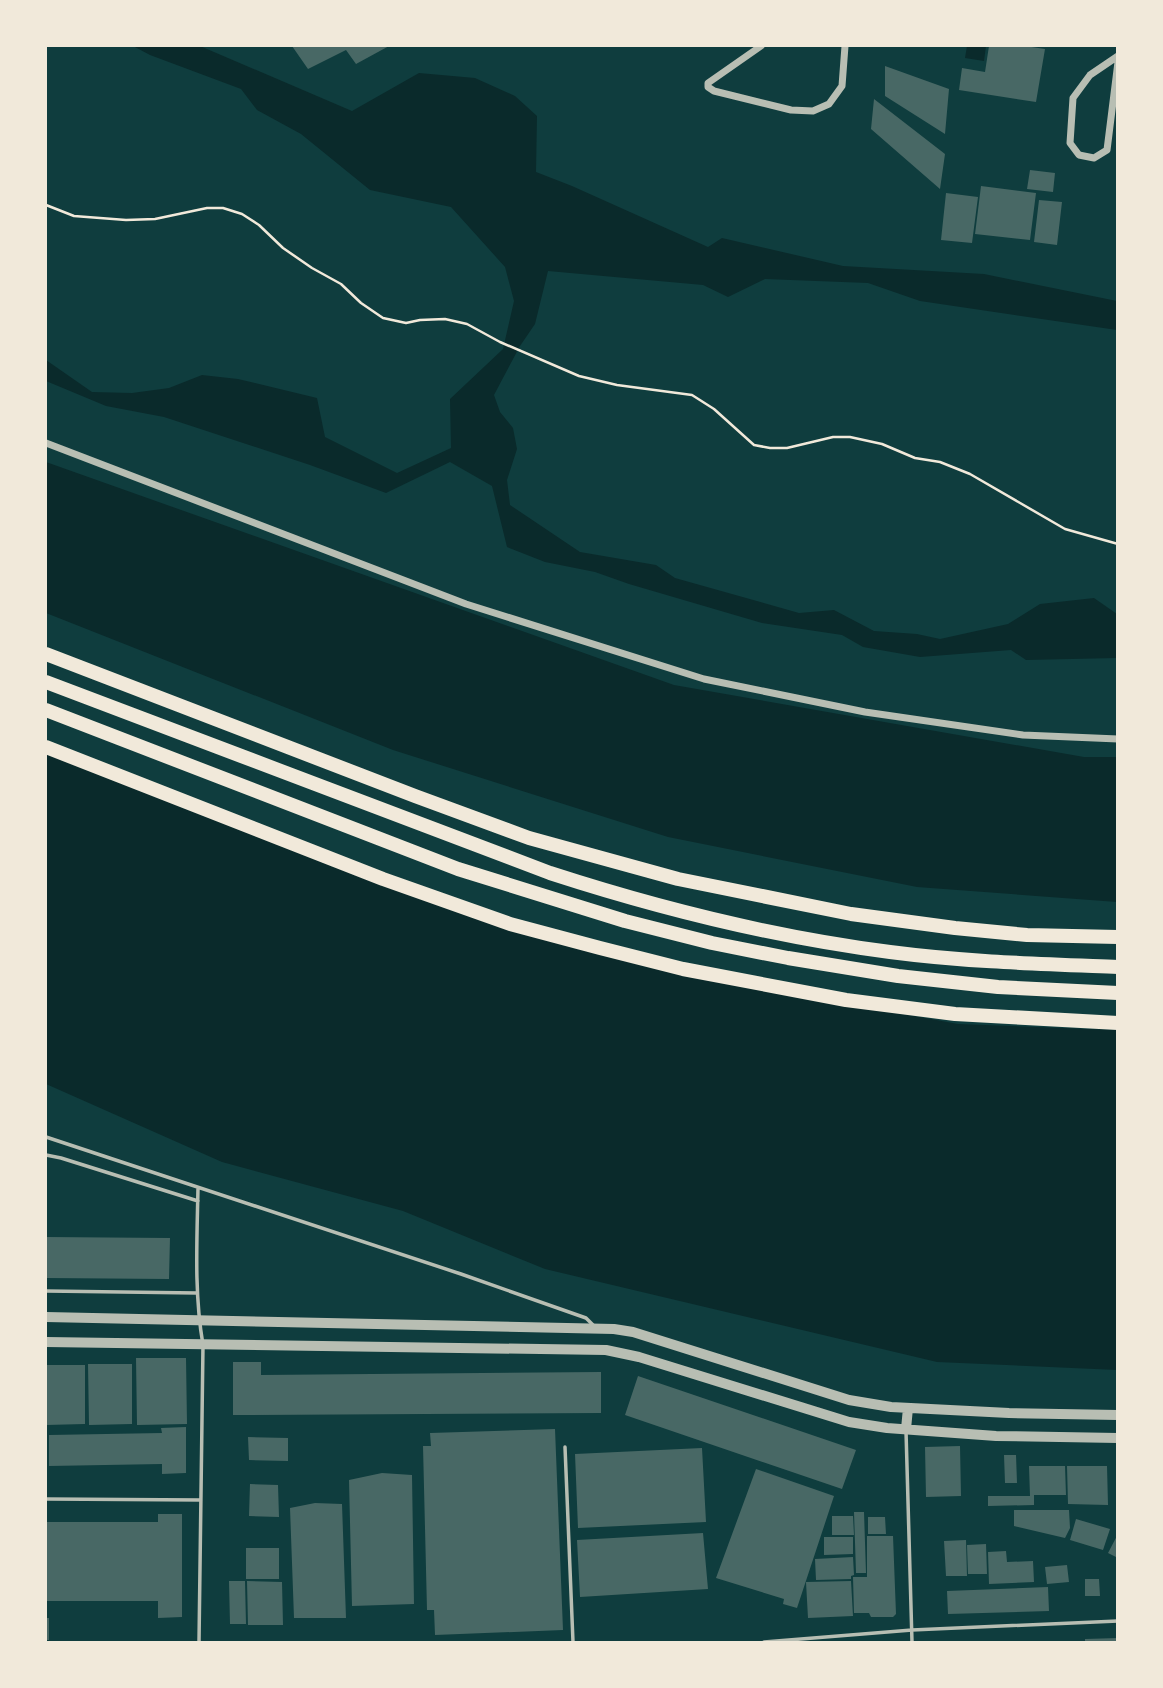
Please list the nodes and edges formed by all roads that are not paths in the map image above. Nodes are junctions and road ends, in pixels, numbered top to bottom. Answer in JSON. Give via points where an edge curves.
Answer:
{"nodes":[{"id":1,"x":761,"y":46,"type":"edge"},
{"id":2,"x":845,"y":46,"type":"edge"},
{"id":3,"x":1118,"y":59,"type":"edge"},
{"id":4,"x":46,"y":443,"type":"edge"},
{"id":5,"x":46,"y":654,"type":"edge"},
{"id":6,"x":46,"y":682,"type":"edge"},
{"id":7,"x":46,"y":710,"type":"edge"},
{"id":8,"x":1118,"y":739,"type":"edge"},
{"id":9,"x":46,"y":747,"type":"edge"},
{"id":10,"x":1118,"y":937,"type":"edge"},
{"id":11,"x":1118,"y":967,"type":"edge"},
{"id":12,"x":1118,"y":993,"type":"edge"},
{"id":13,"x":1118,"y":1023,"type":"edge"},
{"id":14,"x":46,"y":1138,"type":"edge"},
{"id":15,"x":46,"y":1155,"type":"edge"},
{"id":16,"x":198,"y":1188,"type":"junction"},
{"id":17,"x":198,"y":1201,"type":"junction"},
{"id":18,"x":46,"y":1291,"type":"edge"},
{"id":19,"x":197,"y":1293,"type":"junction"},
{"id":20,"x":46,"y":1317,"type":"edge"},
{"id":21,"x":198,"y":1319,"type":"junction"},
{"id":22,"x":595,"y":1328,"type":"junction"},
{"id":23,"x":46,"y":1342,"type":"edge"},
{"id":24,"x":202,"y":1345,"type":"junction"},
{"id":25,"x":908,"y":1408,"type":"junction"},
{"id":26,"x":1118,"y":1415,"type":"edge"},
{"id":27,"x":906,"y":1429,"type":"junction"},
{"id":28,"x":1118,"y":1438,"type":"edge"},
{"id":29,"x":565,"y":1447,"type":"dead end"},
{"id":30,"x":46,"y":1499,"type":"edge"},
{"id":31,"x":201,"y":1500,"type":"junction"},
{"id":32,"x":1118,"y":1621,"type":"edge"},
{"id":33,"x":912,"y":1630,"type":"junction"},
{"id":34,"x":199,"y":1643,"type":"edge"},
{"id":35,"x":573,"y":1643,"type":"edge"},
{"id":36,"x":764,"y":1643,"type":"edge"},
{"id":37,"x":912,"y":1643,"type":"edge"}],
"edges":[{"from":1,"to":2,"type":"street","via":[[708,87],[791,110],[813,111],[830,104],[842,86]]},
{"from":3,"to":3,"type":"street","via":[[1090,75],[1073,99],[1070,143],[1079,155],[1094,158],[1107,150]]},
{"from":4,"to":8,"type":"street","via":[[466,604],[704,679],[866,712],[1023,735]]},
{"from":5,"to":10,"type":"highway","via":[[516,833],[678,879],[851,914],[955,928]]},
{"from":6,"to":11,"type":"highway","via":[[624,897],[791,936],[890,952]]},
{"from":7,"to":12,"type":"highway","via":[[458,869],[625,921],[712,943],[898,976]]},
{"from":9,"to":13,"type":"highway","via":[[383,879],[510,924],[600,948],[846,1000],[955,1014]]},
{"from":14,"to":16,"type":"lane"},
{"from":15,"to":17,"type":"lane"},
{"from":16,"to":17,"type":"lane"},
{"from":16,"to":22,"type":"lane","via":[[461,1273],[586,1318]]},
{"from":17,"to":19,"type":"lane"},
{"from":18,"to":19,"type":"lane"},
{"from":19,"to":21,"type":"lane"},
{"from":20,"to":21,"type":"street"},
{"from":21,"to":22,"type":"street"},
{"from":21,"to":24,"type":"lane"},
{"from":22,"to":25,"type":"street","via":[[633,1332],[849,1400]]},
{"from":23,"to":24,"type":"street"},
{"from":24,"to":27,"type":"street","via":[[606,1350],[849,1422]]},
{"from":24,"to":31,"type":"lane"},
{"from":25,"to":26,"type":"street"},
{"from":25,"to":27,"type":"street"},
{"from":27,"to":28,"type":"street"},
{"from":27,"to":33,"type":"lane"},
{"from":29,"to":35,"type":"lane"},
{"from":30,"to":31,"type":"lane"},
{"from":31,"to":34,"type":"lane"},
{"from":32,"to":33,"type":"lane"},
{"from":33,"to":36,"type":"lane"},
{"from":33,"to":37,"type":"lane"}]}
